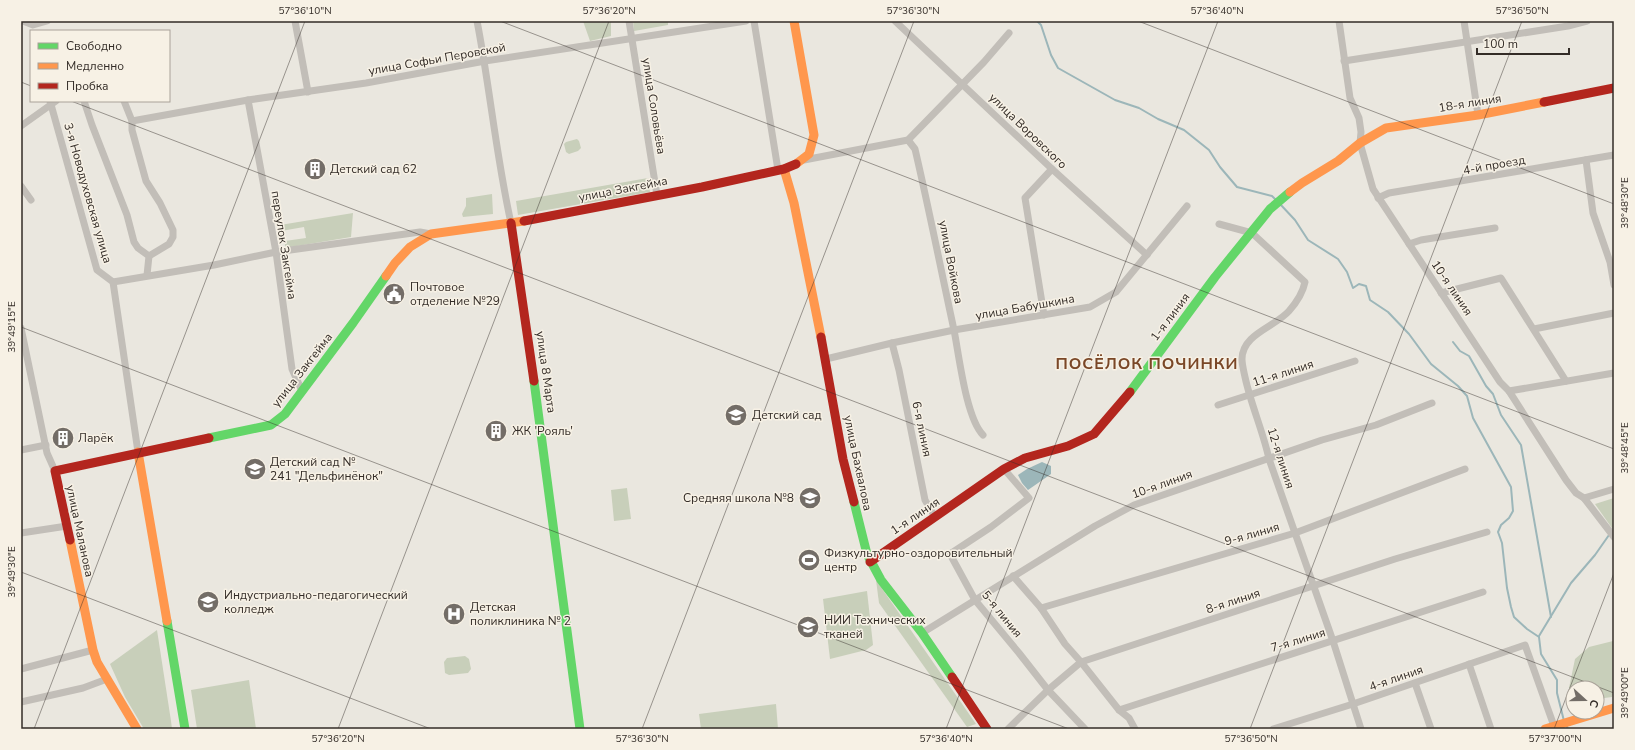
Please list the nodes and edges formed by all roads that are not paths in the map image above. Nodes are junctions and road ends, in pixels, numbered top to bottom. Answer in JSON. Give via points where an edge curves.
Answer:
{"nodes":[{"id":1,"x":23,"y":21,"type":"edge"},
{"id":2,"x":47,"y":21,"type":"edge"},
{"id":3,"x":296,"y":21,"type":"edge"},
{"id":4,"x":477,"y":21,"type":"edge"},
{"id":5,"x":629,"y":21,"type":"edge"},
{"id":6,"x":746,"y":21,"type":"edge"},
{"id":7,"x":754,"y":21,"type":"edge"},
{"id":8,"x":794,"y":21,"type":"edge"},
{"id":9,"x":895,"y":21,"type":"edge"},
{"id":10,"x":1338,"y":21,"type":"edge"},
{"id":11,"x":1464,"y":21,"type":"edge"},
{"id":12,"x":1587,"y":21,"type":"edge"},
{"id":13,"x":33,"y":26,"type":"edge"},
{"id":14,"x":1009,"y":33,"type":"dead end"},
{"id":15,"x":632,"y":38,"type":"junction"},
{"id":16,"x":1468,"y":41,"type":"junction"},
{"id":17,"x":485,"y":61,"type":"junction"},
{"id":18,"x":1344,"y":61,"type":"junction"},
{"id":19,"x":963,"y":84,"type":"junction"},
{"id":20,"x":1614,"y":88,"type":"edge"},
{"id":21,"x":308,"y":92,"type":"junction"},
{"id":22,"x":248,"y":100,"type":"junction"},
{"id":23,"x":53,"y":102,"type":"edge"},
{"id":24,"x":84,"y":102,"type":"edge"},
{"id":25,"x":124,"y":102,"type":"edge"},
{"id":26,"x":1478,"y":115,"type":"junction"},
{"id":27,"x":132,"y":121,"type":"junction"},
{"id":28,"x":21,"y":126,"type":"edge"},
{"id":29,"x":908,"y":140,"type":"junction"},
{"id":30,"x":1360,"y":143,"type":"junction"},
{"id":31,"x":1614,"y":155,"type":"edge"},
{"id":32,"x":804,"y":160,"type":"junction"},
{"id":33,"x":1586,"y":160,"type":"junction"},
{"id":34,"x":1338,"y":161,"type":"joint"},
{"id":35,"x":1052,"y":169,"type":"junction"},
{"id":36,"x":781,"y":170,"type":"junction"},
{"id":37,"x":21,"y":186,"type":"edge"},
{"id":38,"x":657,"y":195,"type":"junction"},
{"id":39,"x":1378,"y":198,"type":"junction"},
{"id":40,"x":31,"y":200,"type":"dead end"},
{"id":41,"x":1187,"y":206,"type":"dead end"},
{"id":42,"x":511,"y":223,"type":"junction"},
{"id":43,"x":1219,"y":224,"type":"dead end"},
{"id":44,"x":1495,"y":228,"type":"dead end"},
{"id":45,"x":1252,"y":233,"type":"junction"},
{"id":46,"x":431,"y":234,"type":"junction"},
{"id":47,"x":1408,"y":244,"type":"junction"},
{"id":48,"x":276,"y":252,"type":"junction"},
{"id":49,"x":1147,"y":255,"type":"junction"},
{"id":50,"x":149,"y":256,"type":"junction"},
{"id":51,"x":1612,"y":262,"type":"edge"},
{"id":52,"x":147,"y":275,"type":"junction"},
{"id":53,"x":114,"y":282,"type":"junction"},
{"id":54,"x":1614,"y":284,"type":"edge"},
{"id":55,"x":1441,"y":293,"type":"junction"},
{"id":56,"x":1614,"y":314,"type":"edge"},
{"id":57,"x":1044,"y":315,"type":"junction"},
{"id":58,"x":21,"y":328,"type":"edge"},
{"id":59,"x":1534,"y":329,"type":"junction"},
{"id":60,"x":954,"y":330,"type":"junction"},
{"id":61,"x":892,"y":343,"type":"junction"},
{"id":62,"x":826,"y":359,"type":"junction"},
{"id":63,"x":1355,"y":362,"type":"dead end"},
{"id":64,"x":1614,"y":374,"type":"edge"},
{"id":65,"x":1566,"y":382,"type":"junction"},
{"id":66,"x":1509,"y":391,"type":"junction"},
{"id":67,"x":302,"y":392,"type":"junction"},
{"id":68,"x":1250,"y":396,"type":"junction"},
{"id":69,"x":1432,"y":403,"type":"dead end"},
{"id":70,"x":1218,"y":405,"type":"dead end"},
{"id":71,"x":983,"y":434,"type":"dead end"},
{"id":72,"x":46,"y":445,"type":"junction"},
{"id":73,"x":21,"y":450,"type":"edge"},
{"id":74,"x":138,"y":452,"type":"junction"},
{"id":75,"x":1269,"y":459,"type":"junction"},
{"id":76,"x":1004,"y":469,"type":"junction"},
{"id":77,"x":1466,"y":469,"type":"dead end"},
{"id":78,"x":55,"y":471,"type":"junction"},
{"id":79,"x":1614,"y":489,"type":"edge"},
{"id":80,"x":1584,"y":498,"type":"junction"},
{"id":81,"x":935,"y":517,"type":"junction"},
{"id":82,"x":67,"y":526,"type":"junction"},
{"id":83,"x":1487,"y":532,"type":"dead end"},
{"id":84,"x":21,"y":533,"type":"edge"},
{"id":85,"x":1295,"y":533,"type":"junction"},
{"id":86,"x":1612,"y":536,"type":"edge"},
{"id":87,"x":870,"y":562,"type":"junction"},
{"id":88,"x":1014,"y":576,"type":"junction"},
{"id":89,"x":1314,"y":586,"type":"junction"},
{"id":90,"x":1483,"y":592,"type":"dead end"},
{"id":91,"x":975,"y":600,"type":"junction"},
{"id":92,"x":1041,"y":608,"type":"junction"},
{"id":93,"x":922,"y":633,"type":"junction"},
{"id":94,"x":1333,"y":641,"type":"junction"},
{"id":95,"x":93,"y":650,"type":"junction"},
{"id":96,"x":1081,"y":662,"type":"junction"},
{"id":97,"x":1469,"y":664,"type":"junction"},
{"id":98,"x":21,"y":669,"type":"edge"},
{"id":99,"x":107,"y":679,"type":"junction"},
{"id":100,"x":1415,"y":683,"type":"junction"},
{"id":101,"x":1048,"y":690,"type":"junction"},
{"id":102,"x":21,"y":702,"type":"edge"},
{"id":103,"x":1353,"y":704,"type":"junction"},
{"id":104,"x":1614,"y":707,"type":"edge"},
{"id":105,"x":1119,"y":710,"type":"junction"},
{"id":106,"x":1557,"y":725,"type":"junction"},
{"id":107,"x":137,"y":729,"type":"edge"},
{"id":108,"x":185,"y":729,"type":"edge"},
{"id":109,"x":580,"y":729,"type":"edge"},
{"id":110,"x":988,"y":729,"type":"edge"},
{"id":111,"x":1008,"y":729,"type":"edge"},
{"id":112,"x":1085,"y":729,"type":"edge"},
{"id":113,"x":1135,"y":729,"type":"edge"},
{"id":114,"x":1273,"y":729,"type":"edge"},
{"id":115,"x":1361,"y":729,"type":"edge"},
{"id":116,"x":1431,"y":729,"type":"edge"},
{"id":117,"x":1491,"y":729,"type":"edge"},
{"id":118,"x":1545,"y":729,"type":"edge"}],
"edges":[{"from":1,"to":13,"type":"street"},
{"from":2,"to":13,"type":"street"},
{"from":3,"to":21,"type":"street"},
{"from":4,"to":17,"type":"street","name":"улица 8 Марта"},
{"from":5,"to":15,"type":"street","name":"улица Соловьёва"},
{"from":6,"to":15,"type":"street","name":"улица Софьи Перовской"},
{"from":7,"to":36,"type":"street"},
{"from":8,"to":32,"type":"street","name":"улица Закгейма","via":[[814,135],[812,150]]},
{"from":9,"to":19,"type":"street","name":"улица Воровского"},
{"from":10,"to":18,"type":"street","name":"10-я линия"},
{"from":11,"to":16,"type":"street"},
{"from":12,"to":16,"type":"street"},
{"from":14,"to":19,"type":"street"},
{"from":15,"to":17,"type":"street","name":"улица Софьи Перовской"},
{"from":15,"to":38,"type":"street","name":"улица Соловьёва"},
{"from":16,"to":18,"type":"street"},
{"from":16,"to":26,"type":"street"},
{"from":17,"to":21,"type":"street","name":"улица Софьи Перовской"},
{"from":17,"to":42,"type":"street","name":"улица 8 Марта"},
{"from":18,"to":30,"type":"street","name":"10-я линия","via":[[1350,98],[1359,118]]},
{"from":19,"to":29,"type":"street"},
{"from":19,"to":35,"type":"street","name":"улица Воровского"},
{"from":20,"to":26,"type":"street","name":"18-я линия"},
{"from":21,"to":22,"type":"street","name":"улица Софьи Перовской"},
{"from":22,"to":27,"type":"street","name":"улица Софьи Перовской"},
{"from":22,"to":48,"type":"street","name":"переулок Закгейма"},
{"from":23,"to":28,"type":"street"},
{"from":23,"to":53,"type":"street","name":"3-я Новодуховская улица","via":[[97,270]]},
{"from":24,"to":50,"type":"street","via":[[127,215],[134,242]]},
{"from":25,"to":27,"type":"street"},
{"from":26,"to":30,"type":"street","name":"18-я линия","via":[[1386,128]]},
{"from":27,"to":50,"type":"street","via":[[132,130],[146,181],[174,233],[169,244]]},
{"from":29,"to":32,"type":"street"},
{"from":29,"to":60,"type":"street","name":"улица Войкова","via":[[915,149]]},
{"from":30,"to":34,"type":"street","name":"18-я линия"},
{"from":30,"to":39,"type":"street","name":"10-я линия"},
{"from":31,"to":33,"type":"street","name":"4-й проезд"},
{"from":32,"to":36,"type":"street","name":"улица Закгейма"},
{"from":33,"to":39,"type":"street","name":"4-й проезд"},
{"from":33,"to":51,"type":"street","via":[[1593,213]]},
{"from":34,"to":45,"type":"street","name":"1-я линия","via":[[1302,183],[1278,202]]},
{"from":35,"to":49,"type":"street","name":"улица Воровского"},
{"from":35,"to":57,"type":"street","via":[[1025,198]]},
{"from":36,"to":38,"type":"street","name":"улица Закгейма"},
{"from":36,"to":62,"type":"street","name":"улица Бахвалова","via":[[794,203]]},
{"from":37,"to":40,"type":"street"},
{"from":38,"to":42,"type":"street","name":"улица Закгейма"},
{"from":39,"to":47,"type":"street","name":"10-я линия"},
{"from":41,"to":49,"type":"street","name":"улица Бабушкина"},
{"from":42,"to":46,"type":"street","name":"улица Закгейма"},
{"from":42,"to":109,"type":"street","name":"улица 8 Марта","via":[[543,440]]},
{"from":43,"to":45,"type":"street"},
{"from":44,"to":47,"type":"street"},
{"from":45,"to":68,"type":"street","name":"12-я линия","via":[[1305,282],[1304,290],[1288,312],[1249,341],[1243,350],[1242,360]]},
{"from":45,"to":76,"type":"street","name":"1-я линия","via":[[1219,272],[1128,394],[1094,434],[1068,446],[1025,458]]},
{"from":46,"to":48,"type":"street","name":"улица Закгейма","via":[[420,232]]},
{"from":46,"to":67,"type":"street","name":"улица Закгейма","via":[[410,246],[395,263]]},
{"from":47,"to":55,"type":"street","name":"10-я линия"},
{"from":48,"to":52,"type":"street","name":"улица Закгейма"},
{"from":48,"to":67,"type":"street","name":"переулок Закгейма","via":[[292,369]]},
{"from":49,"to":57,"type":"street","name":"улица Бабушкина","via":[[1116,292],[1090,307]]},
{"from":50,"to":52,"type":"street"},
{"from":51,"to":54,"type":"street"},
{"from":52,"to":53,"type":"street","name":"улица Закгейма"},
{"from":53,"to":74,"type":"street"},
{"from":55,"to":59,"type":"street","via":[[1501,278]]},
{"from":55,"to":66,"type":"street","name":"10-я линия","via":[[1500,382]]},
{"from":56,"to":59,"type":"street"},
{"from":57,"to":60,"type":"street","name":"улица Бабушкина"},
{"from":58,"to":72,"type":"street","name":"улица Маланова"},
{"from":59,"to":65,"type":"street"},
{"from":60,"to":61,"type":"street","name":"улица Бабушкина"},
{"from":60,"to":71,"type":"street","name":"улица Войкова","via":[[971,411],[977,429]]},
{"from":61,"to":62,"type":"street","name":"улица Бабушкина"},
{"from":61,"to":81,"type":"street","name":"6-я линия","via":[[925,500]]},
{"from":62,"to":87,"type":"street","name":"улица Бахвалова","via":[[843,459]]},
{"from":63,"to":68,"type":"street","name":"11-я линия"},
{"from":64,"to":65,"type":"street"},
{"from":65,"to":66,"type":"street"},
{"from":66,"to":80,"type":"street","name":"10-я линия","via":[[1566,480],[1576,493]]},
{"from":67,"to":74,"type":"street","name":"улица Закгейма","via":[[285,414],[270,425]]},
{"from":68,"to":70,"type":"street","name":"11-я линия"},
{"from":68,"to":75,"type":"street","name":"12-я линия"},
{"from":69,"to":75,"type":"street","name":"10-я линия"},
{"from":72,"to":73,"type":"street"},
{"from":72,"to":78,"type":"street","name":"улица Маланова"},
{"from":74,"to":78,"type":"street","name":"улица Закгейма"},
{"from":74,"to":108,"type":"street"},
{"from":75,"to":85,"type":"street","name":"12-я линия"},
{"from":75,"to":88,"type":"street","name":"10-я линия","via":[[1134,505]]},
{"from":76,"to":81,"type":"street","name":"1-я линия"},
{"from":76,"to":91,"type":"street","name":"5-я линия","via":[[1029,498],[950,554]]},
{"from":77,"to":85,"type":"street","name":"9-я линия"},
{"from":78,"to":82,"type":"street","name":"улица Маланова"},
{"from":79,"to":80,"type":"street"},
{"from":80,"to":86,"type":"street","name":"10-я линия"},
{"from":81,"to":87,"type":"street","name":"1-я линия"},
{"from":82,"to":84,"type":"street"},
{"from":82,"to":95,"type":"street","name":"улица Маланова"},
{"from":83,"to":89,"type":"street","name":"8-я линия"},
{"from":85,"to":89,"type":"street","name":"12-я линия"},
{"from":85,"to":92,"type":"street","name":"9-я линия"},
{"from":87,"to":93,"type":"street","name":"улица Бахвалова"},
{"from":88,"to":91,"type":"street","name":"10-я линия"},
{"from":88,"to":92,"type":"street"},
{"from":89,"to":94,"type":"street","name":"12-я линия"},
{"from":89,"to":96,"type":"street","name":"8-я линия"},
{"from":90,"to":94,"type":"street","name":"7-я линия"},
{"from":91,"to":93,"type":"street","name":"10-я линия"},
{"from":91,"to":101,"type":"street","name":"5-я линия"},
{"from":92,"to":96,"type":"street","via":[[1064,644]]},
{"from":93,"to":110,"type":"street","name":"улица Бахвалова"},
{"from":94,"to":103,"type":"street","name":"12-я линия"},
{"from":94,"to":105,"type":"street","name":"7-я линия"},
{"from":95,"to":98,"type":"street"},
{"from":95,"to":99,"type":"street","name":"улица Маланова"},
{"from":96,"to":101,"type":"street","name":"8-я линия"},
{"from":96,"to":105,"type":"street"},
{"from":97,"to":100,"type":"street","name":"4-я линия"},
{"from":97,"to":106,"type":"street","name":"4-я линия","via":[[1525,645]]},
{"from":97,"to":117,"type":"street"},
{"from":99,"to":102,"type":"street","via":[[83,688]]},
{"from":99,"to":107,"type":"street","name":"улица Маланова"},
{"from":100,"to":103,"type":"street","name":"4-я линия"},
{"from":100,"to":116,"type":"street"},
{"from":101,"to":111,"type":"street","name":"8-я линия"},
{"from":101,"to":112,"type":"street","name":"5-я линия"},
{"from":103,"to":114,"type":"street","name":"4-я линия"},
{"from":103,"to":115,"type":"street","name":"12-я линия"},
{"from":104,"to":106,"type":"street"},
{"from":105,"to":113,"type":"street","via":[[1129,718]]},
{"from":106,"to":118,"type":"street"}]}
